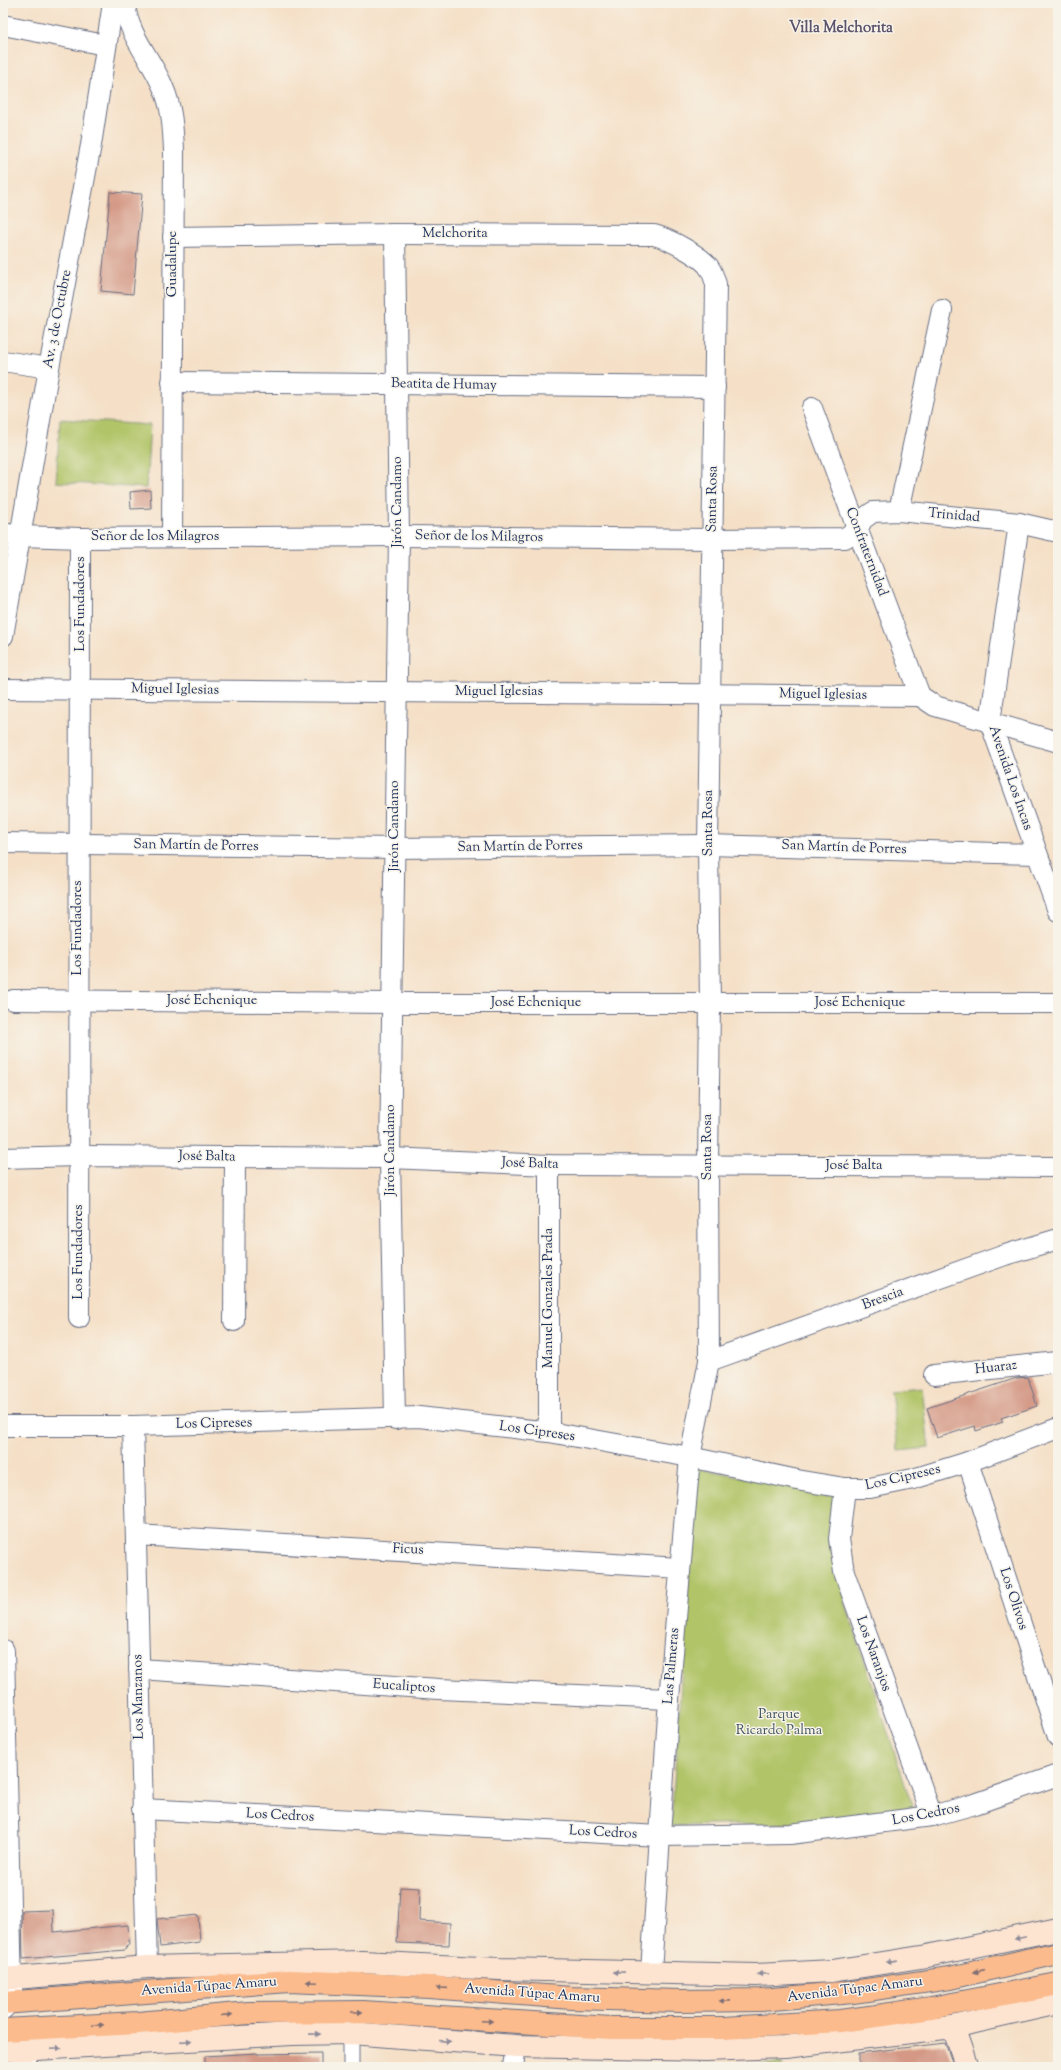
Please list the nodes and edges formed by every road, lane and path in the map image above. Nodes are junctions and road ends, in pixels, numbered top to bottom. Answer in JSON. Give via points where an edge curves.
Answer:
{"nodes":[{"id":1,"x":113,"y":3,"type":"edge"},
{"id":2,"x":125,"y":3,"type":"edge"},
{"id":3,"x":3,"y":25,"type":"edge"},
{"id":4,"x":105,"y":45,"type":"junction"},
{"id":5,"x":395,"y":234,"type":"junction"},
{"id":6,"x":173,"y":237,"type":"junction"},
{"id":7,"x":716,"y":284,"type":"joint"},
{"id":8,"x":942,"y":310,"type":"dead end"},
{"id":9,"x":3,"y":361,"type":"edge"},
{"id":10,"x":49,"y":368,"type":"junction"},
{"id":11,"x":172,"y":382,"type":"junction"},
{"id":12,"x":398,"y":384,"type":"junction"},
{"id":13,"x":715,"y":387,"type":"junction"},
{"id":14,"x":812,"y":408,"type":"dead end"},
{"id":15,"x":899,"y":511,"type":"junction"},
{"id":16,"x":1019,"y":523,"type":"junction"},
{"id":17,"x":857,"y":529,"type":"junction"},
{"id":18,"x":1058,"y":532,"type":"edge"},
{"id":19,"x":11,"y":534,"type":"edge"},
{"id":20,"x":399,"y":536,"type":"junction"},
{"id":21,"x":172,"y":537,"type":"junction"},
{"id":22,"x":80,"y":538,"type":"junction"},
{"id":23,"x":712,"y":539,"type":"junction"},
{"id":24,"x":3,"y":636,"type":"edge"},
{"id":25,"x":3,"y":689,"type":"edge"},
{"id":26,"x":81,"y":689,"type":"junction"},
{"id":27,"x":396,"y":692,"type":"junction"},
{"id":28,"x":710,"y":693,"type":"junction"},
{"id":29,"x":920,"y":696,"type":"junction"},
{"id":30,"x":990,"y":722,"type":"junction"},
{"id":31,"x":1058,"y":742,"type":"edge"},
{"id":32,"x":3,"y":843,"type":"edge"},
{"id":33,"x":78,"y":844,"type":"junction"},
{"id":34,"x":708,"y":845,"type":"junction"},
{"id":35,"x":395,"y":848,"type":"junction"},
{"id":36,"x":1036,"y":854,"type":"junction"},
{"id":37,"x":1058,"y":911,"type":"edge"},
{"id":38,"x":13,"y":1000,"type":"dead end"},
{"id":39,"x":79,"y":1000,"type":"junction"},
{"id":40,"x":392,"y":1003,"type":"junction"},
{"id":41,"x":710,"y":1003,"type":"junction"},
{"id":42,"x":1058,"y":1003,"type":"edge"},
{"id":43,"x":79,"y":1156,"type":"junction"},
{"id":44,"x":235,"y":1157,"type":"junction"},
{"id":45,"x":3,"y":1158,"type":"edge"},
{"id":46,"x":390,"y":1158,"type":"junction"},
{"id":47,"x":549,"y":1165,"type":"junction"},
{"id":48,"x":708,"y":1166,"type":"junction"},
{"id":49,"x":1058,"y":1167,"type":"edge"},
{"id":50,"x":1058,"y":1239,"type":"edge"},
{"id":51,"x":79,"y":1318,"type":"dead end"},
{"id":52,"x":234,"y":1321,"type":"dead end"},
{"id":53,"x":710,"y":1361,"type":"junction"},
{"id":54,"x":1058,"y":1362,"type":"edge"},
{"id":55,"x":934,"y":1375,"type":"dead end"},
{"id":56,"x":395,"y":1419,"type":"junction"},
{"id":57,"x":3,"y":1426,"type":"edge"},
{"id":58,"x":133,"y":1426,"type":"junction"},
{"id":59,"x":1058,"y":1428,"type":"edge"},
{"id":60,"x":549,"y":1432,"type":"junction"},
{"id":61,"x":690,"y":1457,"type":"junction"},
{"id":62,"x":968,"y":1462,"type":"junction"},
{"id":63,"x":845,"y":1488,"type":"junction"},
{"id":64,"x":136,"y":1535,"type":"junction"},
{"id":65,"x":680,"y":1568,"type":"junction"},
{"id":66,"x":3,"y":1651,"type":"edge"},
{"id":67,"x":138,"y":1669,"type":"junction"},
{"id":68,"x":669,"y":1698,"type":"junction"},
{"id":69,"x":1058,"y":1737,"type":"edge"},
{"id":70,"x":1058,"y":1775,"type":"edge"},
{"id":71,"x":142,"y":1809,"type":"junction"},
{"id":72,"x":932,"y":1816,"type":"junction"},
{"id":73,"x":660,"y":1836,"type":"junction"},
{"id":74,"x":1058,"y":1930,"type":"edge"},
{"id":75,"x":1058,"y":1953,"type":"edge"},
{"id":76,"x":147,"y":1967,"type":"junction"},
{"id":77,"x":651,"y":1972,"type":"junction"},
{"id":78,"x":7,"y":1978,"type":"edge"},
{"id":79,"x":1058,"y":1984,"type":"edge"},
{"id":80,"x":1058,"y":2003,"type":"edge"},
{"id":81,"x":4,"y":2005,"type":"edge"},
{"id":82,"x":953,"y":2027,"type":"junction"},
{"id":83,"x":3,"y":2030,"type":"edge"},
{"id":84,"x":351,"y":2033,"type":"junction"},
{"id":85,"x":3,"y":2051,"type":"edge"},
{"id":86,"x":514,"y":2057,"type":"edge"},
{"id":87,"x":29,"y":2058,"type":"edge"},
{"id":88,"x":351,"y":2067,"type":"edge"},
{"id":89,"x":967,"y":2067,"type":"edge"}],
"edges":[{"from":1,"to":4,"type":"street","name":"Av. 3 de Octubre"},
{"from":2,"to":6,"type":"street","name":"Guadalupe","via":[[128,23],[163,85],[170,104],[174,150]]},
{"from":3,"to":4,"type":"street"},
{"from":4,"to":10,"type":"street","name":"Av. 3 de Octubre","via":[[91,145]]},
{"from":5,"to":6,"type":"street","name":"Melchorita"},
{"from":5,"to":7,"type":"street","name":"Melchorita","via":[[661,236],[710,268]]},
{"from":5,"to":12,"type":"street","name":"Jirón Candamo"},
{"from":6,"to":11,"type":"street","name":"Guadalupe"},
{"from":7,"to":13,"type":"street","name":"Santa Rosa"},
{"from":8,"to":15,"type":"street"},
{"from":9,"to":10,"type":"street"},
{"from":10,"to":19,"type":"street","name":"Av. 3 de Octubre"},
{"from":11,"to":12,"type":"street","name":"Beatita de Humay"},
{"from":11,"to":21,"type":"street","name":"Guadalupe"},
{"from":12,"to":13,"type":"street","name":"Beatita de Humay"},
{"from":12,"to":20,"type":"street","name":"Jirón Candamo"},
{"from":13,"to":23,"type":"street","name":"Santa Rosa"},
{"from":14,"to":17,"type":"street","name":"Confraternidad"},
{"from":15,"to":16,"type":"street","name":"Trinidad"},
{"from":15,"to":17,"type":"street","name":"Trinidad","via":[[873,512],[863,519]]},
{"from":16,"to":18,"type":"street","name":"Trinidad"},
{"from":16,"to":30,"type":"street","name":"Avenida Los Incas"},
{"from":17,"to":23,"type":"street","name":"Señor de los Milagros","via":[[845,538]]},
{"from":17,"to":29,"type":"street","name":"Confraternidad"},
{"from":19,"to":22,"type":"street","name":"Señor de los Milagros"},
{"from":19,"to":24,"type":"street","name":"Av. 3 de Octubre"},
{"from":20,"to":21,"type":"street","name":"Señor de los Milagros"},
{"from":20,"to":23,"type":"street","name":"Señor de los Milagros"},
{"from":20,"to":27,"type":"street","name":"Jirón Candamo"},
{"from":21,"to":22,"type":"street","name":"Señor de los Milagros"},
{"from":22,"to":26,"type":"street","name":"Los Fundadores"},
{"from":23,"to":28,"type":"street","name":"Santa Rosa"},
{"from":25,"to":26,"type":"street","name":"Miguel Iglesias"},
{"from":26,"to":27,"type":"street","name":"Miguel Iglesias"},
{"from":26,"to":33,"type":"street","name":"Los Fundadores"},
{"from":27,"to":28,"type":"street","name":"Miguel Iglesias"},
{"from":27,"to":35,"type":"street","name":"Jirón Candamo"},
{"from":28,"to":29,"type":"street","name":"Miguel Iglesias"},
{"from":28,"to":34,"type":"street","name":"Santa Rosa"},
{"from":29,"to":30,"type":"street","via":[[935,706]]},
{"from":30,"to":31,"type":"street"},
{"from":30,"to":36,"type":"street","name":"Avenida Los Incas"},
{"from":32,"to":33,"type":"street","name":"San Martín de Porres"},
{"from":33,"to":35,"type":"street","name":"San Martín de Porres"},
{"from":33,"to":39,"type":"street","name":"Los Fundadores"},
{"from":34,"to":35,"type":"street","name":"San Martín de Porres"},
{"from":34,"to":36,"type":"street","name":"San Martín de Porres"},
{"from":34,"to":41,"type":"street","name":"Santa Rosa"},
{"from":35,"to":40,"type":"street","name":"Jirón Candamo"},
{"from":36,"to":37,"type":"street","name":"Avenida Los Incas"},
{"from":38,"to":39,"type":"street","name":"José Echenique"},
{"from":39,"to":40,"type":"street","name":"José Echenique"},
{"from":39,"to":43,"type":"street","name":"Los Fundadores"},
{"from":40,"to":41,"type":"street","name":"José Echenique"},
{"from":40,"to":46,"type":"street","name":"Jirón Candamo"},
{"from":41,"to":42,"type":"street","name":"José Echenique"},
{"from":41,"to":48,"type":"street","name":"Santa Rosa"},
{"from":43,"to":44,"type":"street","name":"José Balta"},
{"from":43,"to":45,"type":"street","name":"José Balta"},
{"from":43,"to":51,"type":"street","name":"Los Fundadores"},
{"from":44,"to":46,"type":"street","name":"José Balta"},
{"from":44,"to":52,"type":"street"},
{"from":46,"to":47,"type":"street","name":"José Balta"},
{"from":46,"to":56,"type":"street","name":"Jirón Candamo"},
{"from":47,"to":48,"type":"street","name":"José Balta"},
{"from":47,"to":60,"type":"street","name":"Manuel Gonzales Prada"},
{"from":48,"to":49,"type":"street","name":"José Balta"},
{"from":48,"to":53,"type":"street","name":"Santa Rosa"},
{"from":50,"to":53,"type":"street","name":"Brescia","via":[[1005,1255]]},
{"from":53,"to":61,"type":"street","name":"Las Palmeras"},
{"from":54,"to":55,"type":"street","name":"Huaraz"},
{"from":56,"to":58,"type":"street","name":"Los Cipreses"},
{"from":56,"to":60,"type":"street","name":"Los Cipreses","via":[[419,1417]]},
{"from":57,"to":58,"type":"street","name":"Los Cipreses"},
{"from":58,"to":64,"type":"street","name":"Los Manzanos"},
{"from":59,"to":62,"type":"street","name":"Los Cipreses"},
{"from":60,"to":61,"type":"street","name":"Los Cipreses"},
{"from":61,"to":63,"type":"street","name":"Los Cipreses"},
{"from":61,"to":65,"type":"street","name":"Las Palmeras"},
{"from":62,"to":63,"type":"street","name":"Los Cipreses","via":[[913,1479],[870,1488]]},
{"from":62,"to":69,"type":"street","name":"Los Olivos"},
{"from":63,"to":72,"type":"street","name":"Los Naranjos","via":[[839,1539],[844,1572]]},
{"from":64,"to":65,"type":"street","name":"Ficus"},
{"from":64,"to":67,"type":"street","name":"Los Manzanos"},
{"from":65,"to":68,"type":"street","name":"Las Palmeras"},
{"from":66,"to":78,"type":"street"},
{"from":67,"to":68,"type":"street","name":"Eucaliptos","via":[[439,1689]]},
{"from":67,"to":71,"type":"street","name":"Los Manzanos"},
{"from":68,"to":73,"type":"street","name":"Las Palmeras"},
{"from":70,"to":72,"type":"street","name":"Los Cedros"},
{"from":71,"to":73,"type":"street","name":"Los Cedros"},
{"from":71,"to":76,"type":"street","name":"Los Manzanos"},
{"from":72,"to":73,"type":"street","name":"Los Cedros","via":[[790,1834]]},
{"from":73,"to":77,"type":"street","name":"Las Palmeras"},
{"from":74,"to":77,"type":"main road","name":"Avenida Túpac Amaru","one_way":true,"via":[[927,1956],[832,1971],[756,1975]]},
{"from":75,"to":81,"type":"highway","name":"Avenida Túpac Amaru","one_way":true,"via":[[950,1978],[852,1992],[761,2000],[572,1998],[429,1986],[289,1981]]},
{"from":77,"to":76,"type":"main road","name":"Avenida Túpac Amaru","one_way":true,"via":[[500,1969],[362,1962]]},
{"from":76,"to":78,"type":"main road","name":"Avenida Túpac Amaru"},
{"from":78,"to":81,"type":"street","via":[[10,1999]]},
{"from":83,"to":79,"type":"highway","name":"Avenida Túpac Amaru","one_way":true,"via":[[138,2023],[249,2013],[363,2012],[611,2028],[724,2028],[840,2021],[931,2008]]},
{"from":80,"to":82,"type":"main road"},
{"from":82,"to":86,"type":"main road","via":[[777,2047]]},
{"from":82,"to":89,"type":"main road"},
{"from":84,"to":86,"type":"main road","one_way":true},
{"from":87,"to":84,"type":"main road","one_way":true,"via":[[292,2034]]},
{"from":84,"to":88,"type":"street"},
{"from":85,"to":87,"type":"main road"}]}
